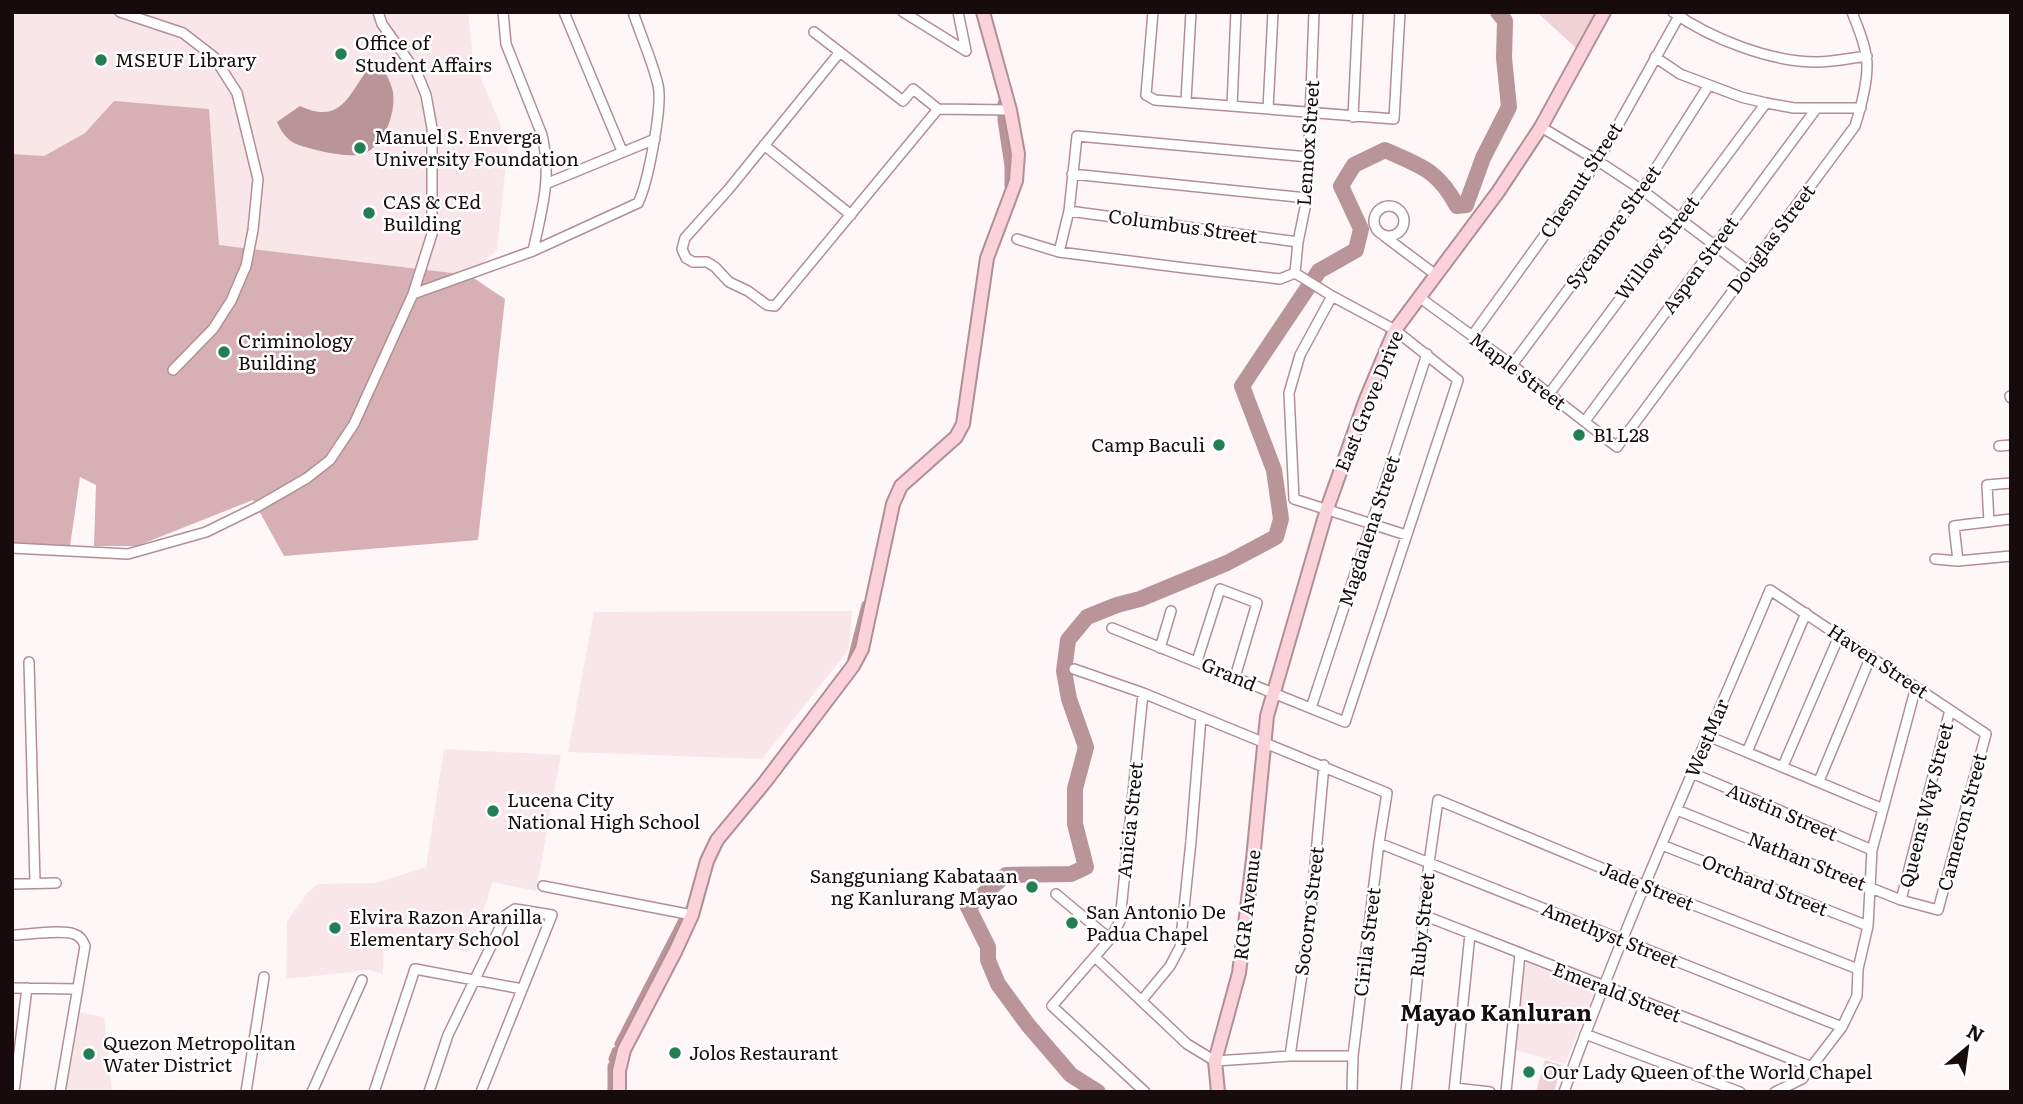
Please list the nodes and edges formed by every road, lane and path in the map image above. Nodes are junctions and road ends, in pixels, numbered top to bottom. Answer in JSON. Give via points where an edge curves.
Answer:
{"nodes":[{"id":1,"x":120,"y":12,"type":"edge"},
{"id":2,"x":378,"y":12,"type":"edge"},
{"id":3,"x":503,"y":12,"type":"edge"},
{"id":4,"x":564,"y":12,"type":"edge"},
{"id":5,"x":634,"y":12,"type":"edge"},
{"id":6,"x":958,"y":12,"type":"edge"},
{"id":7,"x":983,"y":12,"type":"edge"},
{"id":8,"x":1153,"y":12,"type":"edge"},
{"id":9,"x":1191,"y":12,"type":"edge"},
{"id":10,"x":1236,"y":12,"type":"edge"},
{"id":11,"x":1273,"y":12,"type":"edge"},
{"id":12,"x":1314,"y":12,"type":"edge"},
{"id":13,"x":1358,"y":12,"type":"edge"},
{"id":14,"x":1400,"y":12,"type":"edge"},
{"id":15,"x":1604,"y":12,"type":"edge"},
{"id":16,"x":1852,"y":12,"type":"edge"},
{"id":17,"x":908,"y":14,"type":"edge"},
{"id":18,"x":1676,"y":14,"type":"edge"},
{"id":19,"x":814,"y":32,"type":"dead end"},
{"id":20,"x":840,"y":52,"type":"junction"},
{"id":21,"x":1867,"y":56,"type":"junction"},
{"id":22,"x":1655,"y":57,"type":"junction"},
{"id":23,"x":1709,"y":85,"type":"junction"},
{"id":24,"x":1186,"y":102,"type":"junction"},
{"id":25,"x":1766,"y":103,"type":"junction"},
{"id":26,"x":1232,"y":106,"type":"junction"},
{"id":27,"x":1861,"y":108,"type":"junction"},
{"id":28,"x":938,"y":109,"type":"junction"},
{"id":29,"x":1268,"y":109,"type":"junction"},
{"id":30,"x":1816,"y":109,"type":"junction"},
{"id":31,"x":1010,"y":110,"type":"junction"},
{"id":32,"x":1311,"y":113,"type":"junction"},
{"id":33,"x":1353,"y":117,"type":"junction"},
{"id":34,"x":1541,"y":127,"type":"junction"},
{"id":35,"x":655,"y":139,"type":"junction"},
{"id":36,"x":764,"y":145,"type":"junction"},
{"id":37,"x":622,"y":151,"type":"junction"},
{"id":38,"x":1309,"y":157,"type":"junction"},
{"id":39,"x":1598,"y":161,"type":"junction"},
{"id":40,"x":1072,"y":174,"type":"junction"},
{"id":41,"x":548,"y":183,"type":"junction"},
{"id":42,"x":1642,"y":190,"type":"junction"},
{"id":43,"x":1307,"y":198,"type":"junction"},
{"id":44,"x":1069,"y":211,"type":"junction"},
{"id":45,"x":851,"y":215,"type":"junction"},
{"id":46,"x":1680,"y":218,"type":"junction"},
{"id":47,"x":1381,"y":234,"type":"dead end"},
{"id":48,"x":1017,"y":239,"type":"dead end"},
{"id":49,"x":1298,"y":242,"type":"junction"},
{"id":50,"x":1715,"y":244,"type":"junction"},
{"id":51,"x":533,"y":251,"type":"junction"},
{"id":52,"x":1059,"y":251,"type":"junction"},
{"id":53,"x":1747,"y":270,"type":"junction"},
{"id":54,"x":1295,"y":272,"type":"junction"},
{"id":55,"x":1436,"y":275,"type":"junction"},
{"id":56,"x":413,"y":294,"type":"junction"},
{"id":57,"x":1332,"y":296,"type":"junction"},
{"id":58,"x":1419,"y":297,"type":"junction"},
{"id":59,"x":1395,"y":330,"type":"junction"},
{"id":60,"x":1472,"y":336,"type":"junction"},
{"id":61,"x":1427,"y":354,"type":"junction"},
{"id":62,"x":1512,"y":365,"type":"junction"},
{"id":63,"x":173,"y":370,"type":"dead end"},
{"id":64,"x":1549,"y":394,"type":"junction"},
{"id":65,"x":1585,"y":421,"type":"junction"},
{"id":66,"x":2011,"y":445,"type":"edge"},
{"id":67,"x":1999,"y":446,"type":"dead end"},
{"id":68,"x":1617,"y":447,"type":"joint"},
{"id":69,"x":2011,"y":483,"type":"edge"},
{"id":70,"x":1326,"y":509,"type":"junction"},
{"id":71,"x":2011,"y":519,"type":"edge"},
{"id":72,"x":1989,"y":522,"type":"junction"},
{"id":73,"x":1371,"y":523,"type":"junction"},
{"id":74,"x":1406,"y":535,"type":"junction"},
{"id":75,"x":12,"y":548,"type":"edge"},
{"id":76,"x":2011,"y":556,"type":"edge"},
{"id":77,"x":1935,"y":559,"type":"dead end"},
{"id":78,"x":1958,"y":561,"type":"junction"},
{"id":79,"x":1770,"y":590,"type":"joint"},
{"id":80,"x":1171,"y":611,"type":"dead end"},
{"id":81,"x":1806,"y":613,"type":"junction"},
{"id":82,"x":1112,"y":628,"type":"dead end"},
{"id":83,"x":1839,"y":636,"type":"junction"},
{"id":84,"x":1160,"y":648,"type":"junction"},
{"id":85,"x":1871,"y":656,"type":"junction"},
{"id":86,"x":1197,"y":661,"type":"junction"},
{"id":87,"x":29,"y":662,"type":"dead end"},
{"id":88,"x":1074,"y":669,"type":"dead end"},
{"id":89,"x":1235,"y":677,"type":"junction"},
{"id":90,"x":1916,"y":687,"type":"junction"},
{"id":91,"x":1143,"y":693,"type":"junction"},
{"id":92,"x":1272,"y":693,"type":"junction"},
{"id":93,"x":1311,"y":708,"type":"junction"},
{"id":94,"x":1950,"y":710,"type":"junction"},
{"id":95,"x":1267,"y":716,"type":"joint"},
{"id":96,"x":1201,"y":717,"type":"junction"},
{"id":97,"x":1986,"y":734,"type":"joint"},
{"id":98,"x":1709,"y":736,"type":"junction"},
{"id":99,"x":1264,"y":743,"type":"junction"},
{"id":100,"x":1748,"y":752,"type":"junction"},
{"id":101,"x":1324,"y":765,"type":"junction"},
{"id":102,"x":1783,"y":766,"type":"junction"},
{"id":103,"x":1692,"y":773,"type":"junction"},
{"id":104,"x":1819,"y":781,"type":"junction"},
{"id":105,"x":1438,"y":800,"type":"joint"},
{"id":106,"x":1883,"y":809,"type":"junction"},
{"id":107,"x":1677,"y":810,"type":"junction"},
{"id":108,"x":1379,"y":843,"type":"junction"},
{"id":109,"x":1662,"y":845,"type":"junction"},
{"id":110,"x":1872,"y":850,"type":"junction"},
{"id":111,"x":1429,"y":863,"type":"junction"},
{"id":112,"x":35,"y":882,"type":"junction"},
{"id":113,"x":55,"y":883,"type":"dead end"},
{"id":114,"x":12,"y":884,"type":"edge"},
{"id":115,"x":543,"y":886,"type":"dead end"},
{"id":116,"x":1645,"y":886,"type":"junction"},
{"id":117,"x":1870,"y":886,"type":"junction"},
{"id":118,"x":1056,"y":894,"type":"dead end"},
{"id":119,"x":1901,"y":900,"type":"junction"},
{"id":120,"x":1938,"y":910,"type":"joint"},
{"id":121,"x":692,"y":915,"type":"junction"},
{"id":122,"x":1423,"y":915,"type":"junction"},
{"id":123,"x":1868,"y":926,"type":"junction"},
{"id":124,"x":1470,"y":934,"type":"junction"},
{"id":125,"x":12,"y":935,"type":"edge"},
{"id":126,"x":1110,"y":939,"type":"junction"},
{"id":127,"x":1622,"y":940,"type":"junction"},
{"id":128,"x":1520,"y":954,"type":"junction"},
{"id":129,"x":1095,"y":957,"type":"junction"},
{"id":130,"x":1858,"y":969,"type":"junction"},
{"id":131,"x":264,"y":977,"type":"dead end"},
{"id":132,"x":362,"y":980,"type":"dead end"},
{"id":133,"x":475,"y":981,"type":"junction"},
{"id":134,"x":1604,"y":986,"type":"junction"},
{"id":135,"x":12,"y":988,"type":"edge"},
{"id":136,"x":27,"y":988,"type":"junction"},
{"id":137,"x":77,"y":989,"type":"junction"},
{"id":138,"x":522,"y":989,"type":"junction"},
{"id":139,"x":1142,"y":1000,"type":"junction"},
{"id":140,"x":1842,"y":1027,"type":"junction"},
{"id":141,"x":1585,"y":1034,"type":"junction"},
{"id":142,"x":1290,"y":1056,"type":"junction"},
{"id":143,"x":1353,"y":1056,"type":"junction"},
{"id":144,"x":1215,"y":1061,"type":"junction"},
{"id":145,"x":1812,"y":1067,"type":"junction"},
{"id":146,"x":1455,"y":1090,"type":"edge"},
{"id":147,"x":14,"y":1092,"type":"edge"},
{"id":148,"x":60,"y":1092,"type":"edge"},
{"id":149,"x":246,"y":1092,"type":"edge"},
{"id":150,"x":312,"y":1092,"type":"edge"},
{"id":151,"x":374,"y":1092,"type":"edge"},
{"id":152,"x":429,"y":1092,"type":"edge"},
{"id":153,"x":481,"y":1092,"type":"edge"},
{"id":154,"x":619,"y":1092,"type":"edge"},
{"id":155,"x":1145,"y":1092,"type":"edge"},
{"id":156,"x":1218,"y":1092,"type":"edge"},
{"id":157,"x":1352,"y":1092,"type":"edge"},
{"id":158,"x":1406,"y":1092,"type":"edge"},
{"id":159,"x":1490,"y":1092,"type":"edge"},
{"id":160,"x":1506,"y":1092,"type":"edge"},
{"id":161,"x":1564,"y":1092,"type":"edge"},
{"id":162,"x":1740,"y":1092,"type":"edge"},
{"id":163,"x":1775,"y":1092,"type":"edge"}],
"edges":[{"from":1,"to":63,"type":"street","via":[[183,33],[215,57],[237,93],[258,179],[246,266],[231,301],[213,329]]},
{"from":2,"to":56,"type":"street","via":[[417,73],[432,128],[432,234]]},
{"from":3,"to":41,"type":"street","via":[[506,44],[542,135]]},
{"from":4,"to":37,"type":"street"},
{"from":5,"to":35,"type":"street","via":[[659,88]]},
{"from":6,"to":17,"type":"street","via":[[966,51]]},
{"from":7,"to":31,"type":"street"},
{"from":8,"to":24,"type":"street","via":[[1146,95]]},
{"from":9,"to":24,"type":"street"},
{"from":10,"to":26,"type":"street"},
{"from":11,"to":29,"type":"street"},
{"from":12,"to":32,"type":"street","name":"Lennox Street"},
{"from":13,"to":33,"type":"street"},
{"from":14,"to":33,"type":"street","via":[[1394,119]]},
{"from":15,"to":34,"type":"street","name":"East Grove Drive"},
{"from":16,"to":21,"type":"street","name":"Douglas Street"},
{"from":18,"to":21,"type":"street","via":[[1742,47],[1783,58],[1819,62]]},
{"from":18,"to":22,"type":"street","name":"Chesnut Street"},
{"from":19,"to":20,"type":"street"},
{"from":20,"to":28,"type":"street","via":[[903,101],[913,89]]},
{"from":20,"to":36,"type":"street"},
{"from":21,"to":27,"type":"street","name":"Douglas Street"},
{"from":22,"to":23,"type":"street","via":[[1680,74]]},
{"from":22,"to":39,"type":"street","name":"Chesnut Street"},
{"from":23,"to":25,"type":"street"},
{"from":23,"to":42,"type":"street","name":"Sycamore Street"},
{"from":24,"to":26,"type":"street"},
{"from":25,"to":30,"type":"street"},
{"from":25,"to":46,"type":"street","name":"Willow Street"},
{"from":26,"to":29,"type":"street"},
{"from":27,"to":30,"type":"street"},
{"from":27,"to":53,"type":"street","name":"Douglas Street","via":[[1855,126]]},
{"from":28,"to":31,"type":"street"},
{"from":28,"to":45,"type":"street"},
{"from":29,"to":32,"type":"street"},
{"from":30,"to":50,"type":"street","name":"Aspen Street"},
{"from":31,"to":121,"type":"street","via":[[1018,154],[1016,181],[987,258],[964,424],[956,437],[901,486],[893,504],[862,649],[813,720],[717,841]]},
{"from":32,"to":33,"type":"street"},
{"from":32,"to":38,"type":"street","name":"Lennox Street"},
{"from":34,"to":39,"type":"street"},
{"from":34,"to":55,"type":"street","name":"East Grove Drive"},
{"from":35,"to":37,"type":"street"},
{"from":35,"to":51,"type":"street","via":[[638,203]]},
{"from":36,"to":45,"type":"street"},
{"from":36,"to":45,"type":"street","via":[[685,238],[682,249],[686,258],[707,262],[729,282],[775,306]]},
{"from":37,"to":41,"type":"street"},
{"from":38,"to":40,"type":"street","via":[[1077,136]]},
{"from":38,"to":43,"type":"street","name":"Lennox Street"},
{"from":39,"to":42,"type":"street"},
{"from":39,"to":60,"type":"street","name":"Chesnut Street"},
{"from":40,"to":43,"type":"street"},
{"from":40,"to":44,"type":"street"},
{"from":41,"to":51,"type":"street"},
{"from":42,"to":46,"type":"street"},
{"from":42,"to":62,"type":"street","name":"Sycamore Street"},
{"from":43,"to":49,"type":"street","name":"Lennox Street"},
{"from":44,"to":49,"type":"street","name":"Columbus Street"},
{"from":44,"to":52,"type":"street"},
{"from":46,"to":50,"type":"street"},
{"from":46,"to":64,"type":"street","name":"Willow Street"},
{"from":47,"to":55,"type":"street"},
{"from":48,"to":52,"type":"street"},
{"from":49,"to":54,"type":"street","name":"Lennox Street"},
{"from":50,"to":53,"type":"street"},
{"from":50,"to":65,"type":"street","name":"Aspen Street"},
{"from":51,"to":56,"type":"street"},
{"from":52,"to":54,"type":"street","via":[[1280,279]]},
{"from":53,"to":68,"type":"street","name":"Douglas Street"},
{"from":54,"to":57,"type":"street"},
{"from":55,"to":58,"type":"street","name":"East Grove Drive"},
{"from":56,"to":75,"type":"street","via":[[354,424],[330,460],[307,478],[206,533],[128,554]]},
{"from":57,"to":59,"type":"street"},
{"from":57,"to":70,"type":"street","via":[[1300,355],[1289,393],[1294,499]]},
{"from":58,"to":59,"type":"street","name":"East Grove Drive"},
{"from":58,"to":60,"type":"street","name":"Maple Street"},
{"from":59,"to":61,"type":"street"},
{"from":59,"to":70,"type":"street","name":"East Grove Drive"},
{"from":60,"to":62,"type":"street","name":"Maple Street"},
{"from":61,"to":73,"type":"street","name":"Magdalena Street"},
{"from":61,"to":74,"type":"street","via":[[1458,380]]},
{"from":62,"to":64,"type":"street","name":"Maple Street"},
{"from":64,"to":65,"type":"street","name":"Maple Street"},
{"from":65,"to":68,"type":"street","name":"Maple Street"},
{"from":66,"to":67,"type":"street"},
{"from":69,"to":72,"type":"street","via":[[1987,485]]},
{"from":70,"to":73,"type":"street"},
{"from":70,"to":92,"type":"street","name":"East Grove Drive"},
{"from":71,"to":72,"type":"street"},
{"from":72,"to":78,"type":"street","via":[[1954,526]]},
{"from":73,"to":74,"type":"street"},
{"from":73,"to":93,"type":"street","name":"Magdalena Street"},
{"from":74,"to":93,"type":"street","name":"Grand","via":[[1345,722]]},
{"from":76,"to":78,"type":"street"},
{"from":77,"to":78,"type":"street"},
{"from":79,"to":81,"type":"street","name":"Haven Street"},
{"from":79,"to":98,"type":"street","name":"WestMar"},
{"from":80,"to":84,"type":"street"},
{"from":81,"to":83,"type":"street","name":"Haven Street"},
{"from":81,"to":100,"type":"street"},
{"from":82,"to":84,"type":"street","name":"Grand"},
{"from":83,"to":85,"type":"street","name":"Haven Street"},
{"from":83,"to":102,"type":"street"},
{"from":84,"to":86,"type":"street","name":"Grand"},
{"from":85,"to":90,"type":"street","name":"Haven Street"},
{"from":85,"to":104,"type":"street"},
{"from":86,"to":89,"type":"street","name":"Grand"},
{"from":86,"to":89,"type":"street","via":[[1220,589],[1257,603]]},
{"from":87,"to":112,"type":"street"},
{"from":88,"to":91,"type":"street"},
{"from":89,"to":92,"type":"street","name":"Grand"},
{"from":90,"to":94,"type":"street","name":"Haven Street"},
{"from":90,"to":106,"type":"street"},
{"from":91,"to":96,"type":"street"},
{"from":91,"to":126,"type":"street","name":"Anicia Street","via":[[1120,921]]},
{"from":92,"to":93,"type":"street","name":"Grand"},
{"from":92,"to":95,"type":"street","name":"East Grove Drive"},
{"from":94,"to":97,"type":"street","name":"Haven Street"},
{"from":94,"to":119,"type":"street","name":"Queens Way Street"},
{"from":95,"to":99,"type":"street","name":"RGR Avenue"},
{"from":96,"to":99,"type":"street"},
{"from":96,"to":139,"type":"street","via":[[1180,947]]},
{"from":97,"to":120,"type":"street","name":"Cameron Street"},
{"from":98,"to":100,"type":"street"},
{"from":98,"to":103,"type":"street","name":"WestMar"},
{"from":99,"to":101,"type":"street"},
{"from":99,"to":144,"type":"street","name":"RGR Avenue","via":[[1239,974]]},
{"from":100,"to":102,"type":"street"},
{"from":101,"to":108,"type":"street","name":"Cirila Street","via":[[1387,793]]},
{"from":101,"to":142,"type":"street","name":"Socorro Street","via":[[1310,920]]},
{"from":102,"to":104,"type":"street"},
{"from":103,"to":107,"type":"street","name":"WestMar"},
{"from":103,"to":110,"type":"street","name":"Austin Street"},
{"from":104,"to":106,"type":"street"},
{"from":105,"to":111,"type":"street","name":"Ruby Street"},
{"from":105,"to":116,"type":"street","name":"Jade Street"},
{"from":106,"to":110,"type":"street"},
{"from":107,"to":109,"type":"street","name":"WestMar"},
{"from":107,"to":117,"type":"street","name":"Nathan Street"},
{"from":108,"to":111,"type":"street","name":"Amethyst Street"},
{"from":108,"to":143,"type":"street","name":"Cirila Street"},
{"from":109,"to":116,"type":"street","name":"WestMar"},
{"from":109,"to":123,"type":"street","name":"Orchard Street"},
{"from":110,"to":117,"type":"street"},
{"from":111,"to":122,"type":"street","name":"Ruby Street"},
{"from":111,"to":127,"type":"street","name":"Amethyst Street"},
{"from":112,"to":113,"type":"street"},
{"from":112,"to":114,"type":"street"},
{"from":115,"to":121,"type":"street"},
{"from":116,"to":127,"type":"street","name":"WestMar"},
{"from":116,"to":130,"type":"street","name":"Jade Street"},
{"from":117,"to":119,"type":"street","name":"Nathan Street"},
{"from":117,"to":123,"type":"street"},
{"from":118,"to":126,"type":"street"},
{"from":119,"to":120,"type":"street","name":"Nathan Street"},
{"from":121,"to":154,"type":"street","via":[[624,1050]]},
{"from":122,"to":124,"type":"street","name":"Emerald Street"},
{"from":122,"to":158,"type":"street","name":"Ruby Street"},
{"from":123,"to":130,"type":"street"},
{"from":124,"to":128,"type":"street","name":"Emerald Street"},
{"from":124,"to":146,"type":"street"},
{"from":125,"to":137,"type":"street","via":[[76,934],[85,946]]},
{"from":126,"to":129,"type":"street","name":"Anicia Street"},
{"from":127,"to":134,"type":"street","name":"WestMar"},
{"from":127,"to":140,"type":"street","name":"Amethyst Street"},
{"from":128,"to":134,"type":"street","name":"Emerald Street"},
{"from":128,"to":160,"type":"street"},
{"from":129,"to":139,"type":"street"},
{"from":129,"to":155,"type":"street","name":"Anicia Street","via":[[1052,1006]]},
{"from":130,"to":140,"type":"street","via":[[1857,996]]},
{"from":131,"to":149,"type":"street"},
{"from":132,"to":150,"type":"street"},
{"from":133,"to":138,"type":"street"},
{"from":133,"to":138,"type":"street","via":[[506,915],[515,909],[552,915]]},
{"from":133,"to":151,"type":"street","via":[[415,969]]},
{"from":133,"to":152,"type":"street","via":[[448,1035]]},
{"from":134,"to":141,"type":"street","name":"WestMar"},
{"from":134,"to":145,"type":"street","name":"Emerald Street"},
{"from":135,"to":136,"type":"street"},
{"from":136,"to":137,"type":"street"},
{"from":136,"to":147,"type":"street"},
{"from":137,"to":148,"type":"street"},
{"from":138,"to":153,"type":"street"},
{"from":139,"to":144,"type":"street","via":[[1187,1044]]},
{"from":140,"to":145,"type":"street"},
{"from":141,"to":161,"type":"street","name":"WestMar"},
{"from":141,"to":162,"type":"street"},
{"from":142,"to":143,"type":"street"},
{"from":142,"to":144,"type":"street"},
{"from":143,"to":157,"type":"street","name":"Cirila Street"},
{"from":144,"to":156,"type":"street","name":"RGR Avenue"},
{"from":145,"to":163,"type":"street","via":[[1802,1079]]},
{"from":146,"to":159,"type":"street"}]}
